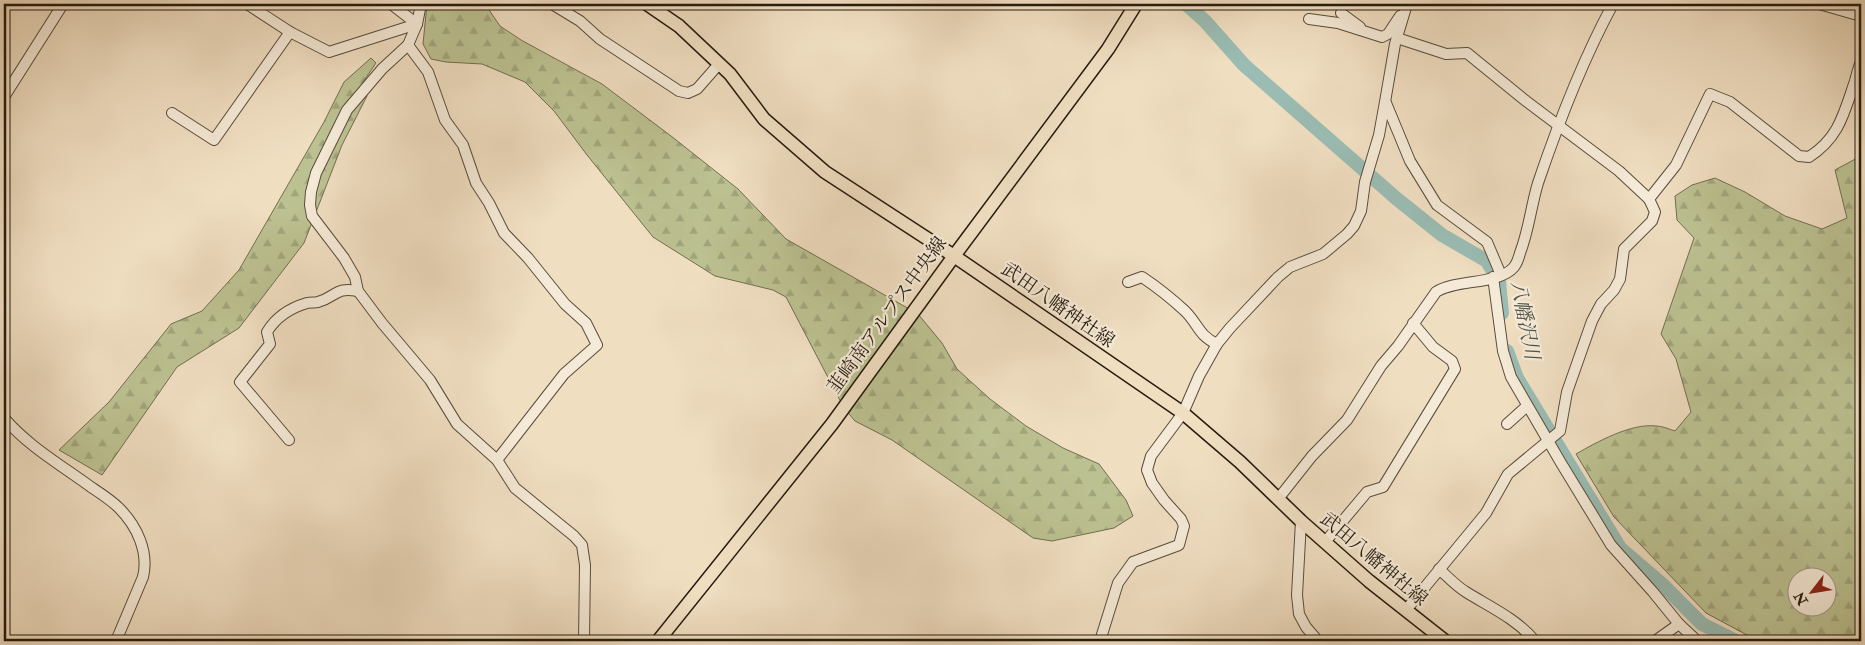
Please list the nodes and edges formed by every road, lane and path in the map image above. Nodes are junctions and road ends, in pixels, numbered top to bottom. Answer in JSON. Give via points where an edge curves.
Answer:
{"nodes":[{"id":1,"x":63,"y":4,"type":"edge"},
{"id":2,"x":247,"y":4,"type":"edge"},
{"id":3,"x":391,"y":4,"type":"edge"},
{"id":4,"x":421,"y":4,"type":"edge"},
{"id":5,"x":552,"y":4,"type":"edge"},
{"id":6,"x":648,"y":4,"type":"edge"},
{"id":7,"x":1613,"y":4,"type":"edge"},
{"id":8,"x":1819,"y":4,"type":"edge"},
{"id":9,"x":1135,"y":6,"type":"edge"},
{"id":10,"x":1405,"y":8,"type":"edge"},
{"id":11,"x":1341,"y":13,"type":"dead end"},
{"id":12,"x":1861,"y":16,"type":"edge"},
{"id":13,"x":1310,"y":19,"type":"dead end"},
{"id":14,"x":417,"y":24,"type":"junction"},
{"id":15,"x":290,"y":32,"type":"junction"},
{"id":16,"x":1370,"y":34,"type":"junction"},
{"id":17,"x":1397,"y":38,"type":"junction"},
{"id":18,"x":408,"y":45,"type":"junction"},
{"id":19,"x":1861,"y":62,"type":"edge"},
{"id":20,"x":719,"y":64,"type":"junction"},
{"id":21,"x":4,"y":97,"type":"edge"},
{"id":22,"x":1385,"y":102,"type":"junction"},
{"id":23,"x":172,"y":114,"type":"dead end"},
{"id":24,"x":1558,"y":123,"type":"junction"},
{"id":25,"x":1649,"y":199,"type":"junction"},
{"id":26,"x":954,"y":256,"type":"junction"},
{"id":27,"x":1497,"y":276,"type":"junction"},
{"id":28,"x":1128,"y":282,"type":"dead end"},
{"id":29,"x":358,"y":291,"type":"junction"},
{"id":30,"x":1413,"y":323,"type":"junction"},
{"id":31,"x":1217,"y":344,"type":"junction"},
{"id":32,"x":1527,"y":406,"type":"junction"},
{"id":33,"x":1183,"y":413,"type":"junction"},
{"id":34,"x":4,"y":418,"type":"edge"},
{"id":35,"x":1506,"y":424,"type":"dead end"},
{"id":36,"x":1551,"y":438,"type":"junction"},
{"id":37,"x":288,"y":440,"type":"dead end"},
{"id":38,"x":497,"y":460,"type":"junction"},
{"id":39,"x":1278,"y":499,"type":"junction"},
{"id":40,"x":1301,"y":521,"type":"junction"},
{"id":41,"x":1325,"y":542,"type":"junction"},
{"id":42,"x":1439,"y":569,"type":"junction"},
{"id":43,"x":1406,"y":610,"type":"junction"},
{"id":44,"x":1679,"y":624,"type":"junction"},
{"id":45,"x":1694,"y":638,"type":"dead end"},
{"id":46,"x":116,"y":641,"type":"edge"},
{"id":47,"x":584,"y":641,"type":"edge"},
{"id":48,"x":658,"y":641,"type":"edge"},
{"id":49,"x":1100,"y":641,"type":"edge"},
{"id":50,"x":1318,"y":641,"type":"edge"},
{"id":51,"x":1445,"y":641,"type":"edge"},
{"id":52,"x":1535,"y":641,"type":"edge"},
{"id":53,"x":1655,"y":641,"type":"edge"}],
"edges":[{"from":1,"to":21,"type":"street"},
{"from":2,"to":15,"type":"street"},
{"from":3,"to":14,"type":"street"},
{"from":4,"to":14,"type":"street"},
{"from":5,"to":20,"type":"street","via":[[680,91],[688,93],[697,89]]},
{"from":6,"to":20,"type":"main road","name":"武田八幡神社線","via":[[679,26]]},
{"from":7,"to":24,"type":"street","via":[[1592,42]]},
{"from":8,"to":12,"type":"street"},
{"from":9,"to":26,"type":"main road","name":"韮崎南アルプス中央線"},
{"from":10,"to":16,"type":"street","via":[[1388,34],[1382,37]]},
{"from":10,"to":17,"type":"street"},
{"from":11,"to":16,"type":"street"},
{"from":13,"to":16,"type":"street","via":[[1338,23]]},
{"from":14,"to":15,"type":"street","via":[[329,52]]},
{"from":14,"to":18,"type":"street"},
{"from":15,"to":23,"type":"street","via":[[214,140]]},
{"from":17,"to":22,"type":"street"},
{"from":17,"to":24,"type":"street","via":[[1446,54],[1467,53]]},
{"from":18,"to":29,"type":"street","via":[[382,69],[347,110],[316,173],[311,192],[312,216],[344,258]]},
{"from":18,"to":38,"type":"street","via":[[428,72],[445,120],[463,145],[476,183],[504,234],[586,322],[598,344],[564,374]]},
{"from":19,"to":25,"type":"street","via":[[1832,138],[1809,157],[1799,156],[1730,102],[1710,94],[1676,165]]},
{"from":20,"to":26,"type":"main road","name":"武田八幡神社線","via":[[764,119],[825,172]]},
{"from":22,"to":27,"type":"street","via":[[1410,160],[1437,205],[1487,242]]},
{"from":22,"to":31,"type":"street","via":[[1361,211],[1354,226],[1323,254],[1290,267]]},
{"from":24,"to":25,"type":"street"},
{"from":24,"to":27,"type":"street","via":[[1516,266]]},
{"from":25,"to":36,"type":"street","via":[[1655,212],[1652,221],[1624,249],[1620,279],[1592,321],[1566,392],[1560,431]]},
{"from":26,"to":33,"type":"main road","name":"武田八幡神社線"},
{"from":26,"to":48,"type":"main road","name":"韮崎南アルプス中央線","via":[[832,424]]},
{"from":27,"to":30,"type":"street","via":[[1445,286],[1436,292]]},
{"from":27,"to":32,"type":"street","via":[[1503,351],[1511,377]]},
{"from":28,"to":31,"type":"street","via":[[1142,277],[1150,282],[1185,311],[1205,338]]},
{"from":29,"to":37,"type":"street","via":[[344,289],[318,302],[288,310],[271,325],[267,332],[270,344],[240,382]]},
{"from":29,"to":38,"type":"street","via":[[430,380],[457,424]]},
{"from":30,"to":39,"type":"street","via":[[1347,420],[1312,456]]},
{"from":30,"to":41,"type":"street","via":[[1434,347],[1452,361],[1455,369],[1383,487],[1367,492]]},
{"from":31,"to":33,"type":"street"},
{"from":32,"to":35,"type":"street"},
{"from":32,"to":36,"type":"street"},
{"from":33,"to":39,"type":"main road","name":"武田八幡神社線"},
{"from":33,"to":49,"type":"street","via":[[1151,456],[1147,470],[1152,483],[1182,519],[1184,526],[1179,545],[1133,562],[1118,582]]},
{"from":34,"to":46,"type":"street","via":[[31,443],[119,508],[138,536],[145,568]]},
{"from":36,"to":42,"type":"street","via":[[1508,474],[1486,514]]},
{"from":36,"to":44,"type":"street","via":[[1612,545]]},
{"from":38,"to":47,"type":"street","via":[[514,488],[582,545],[585,565]]},
{"from":39,"to":40,"type":"main road","name":"武田八幡神社線"},
{"from":40,"to":41,"type":"main road","name":"武田八幡神社線"},
{"from":40,"to":50,"type":"street","via":[[1299,614]]},
{"from":41,"to":43,"type":"main road","name":"武田八幡神社線"},
{"from":42,"to":43,"type":"street"},
{"from":42,"to":52,"type":"street","via":[[1464,591],[1500,612]]},
{"from":43,"to":51,"type":"main road","name":"武田八幡神社線"},
{"from":44,"to":45,"type":"street"},
{"from":44,"to":53,"type":"street"}]}
